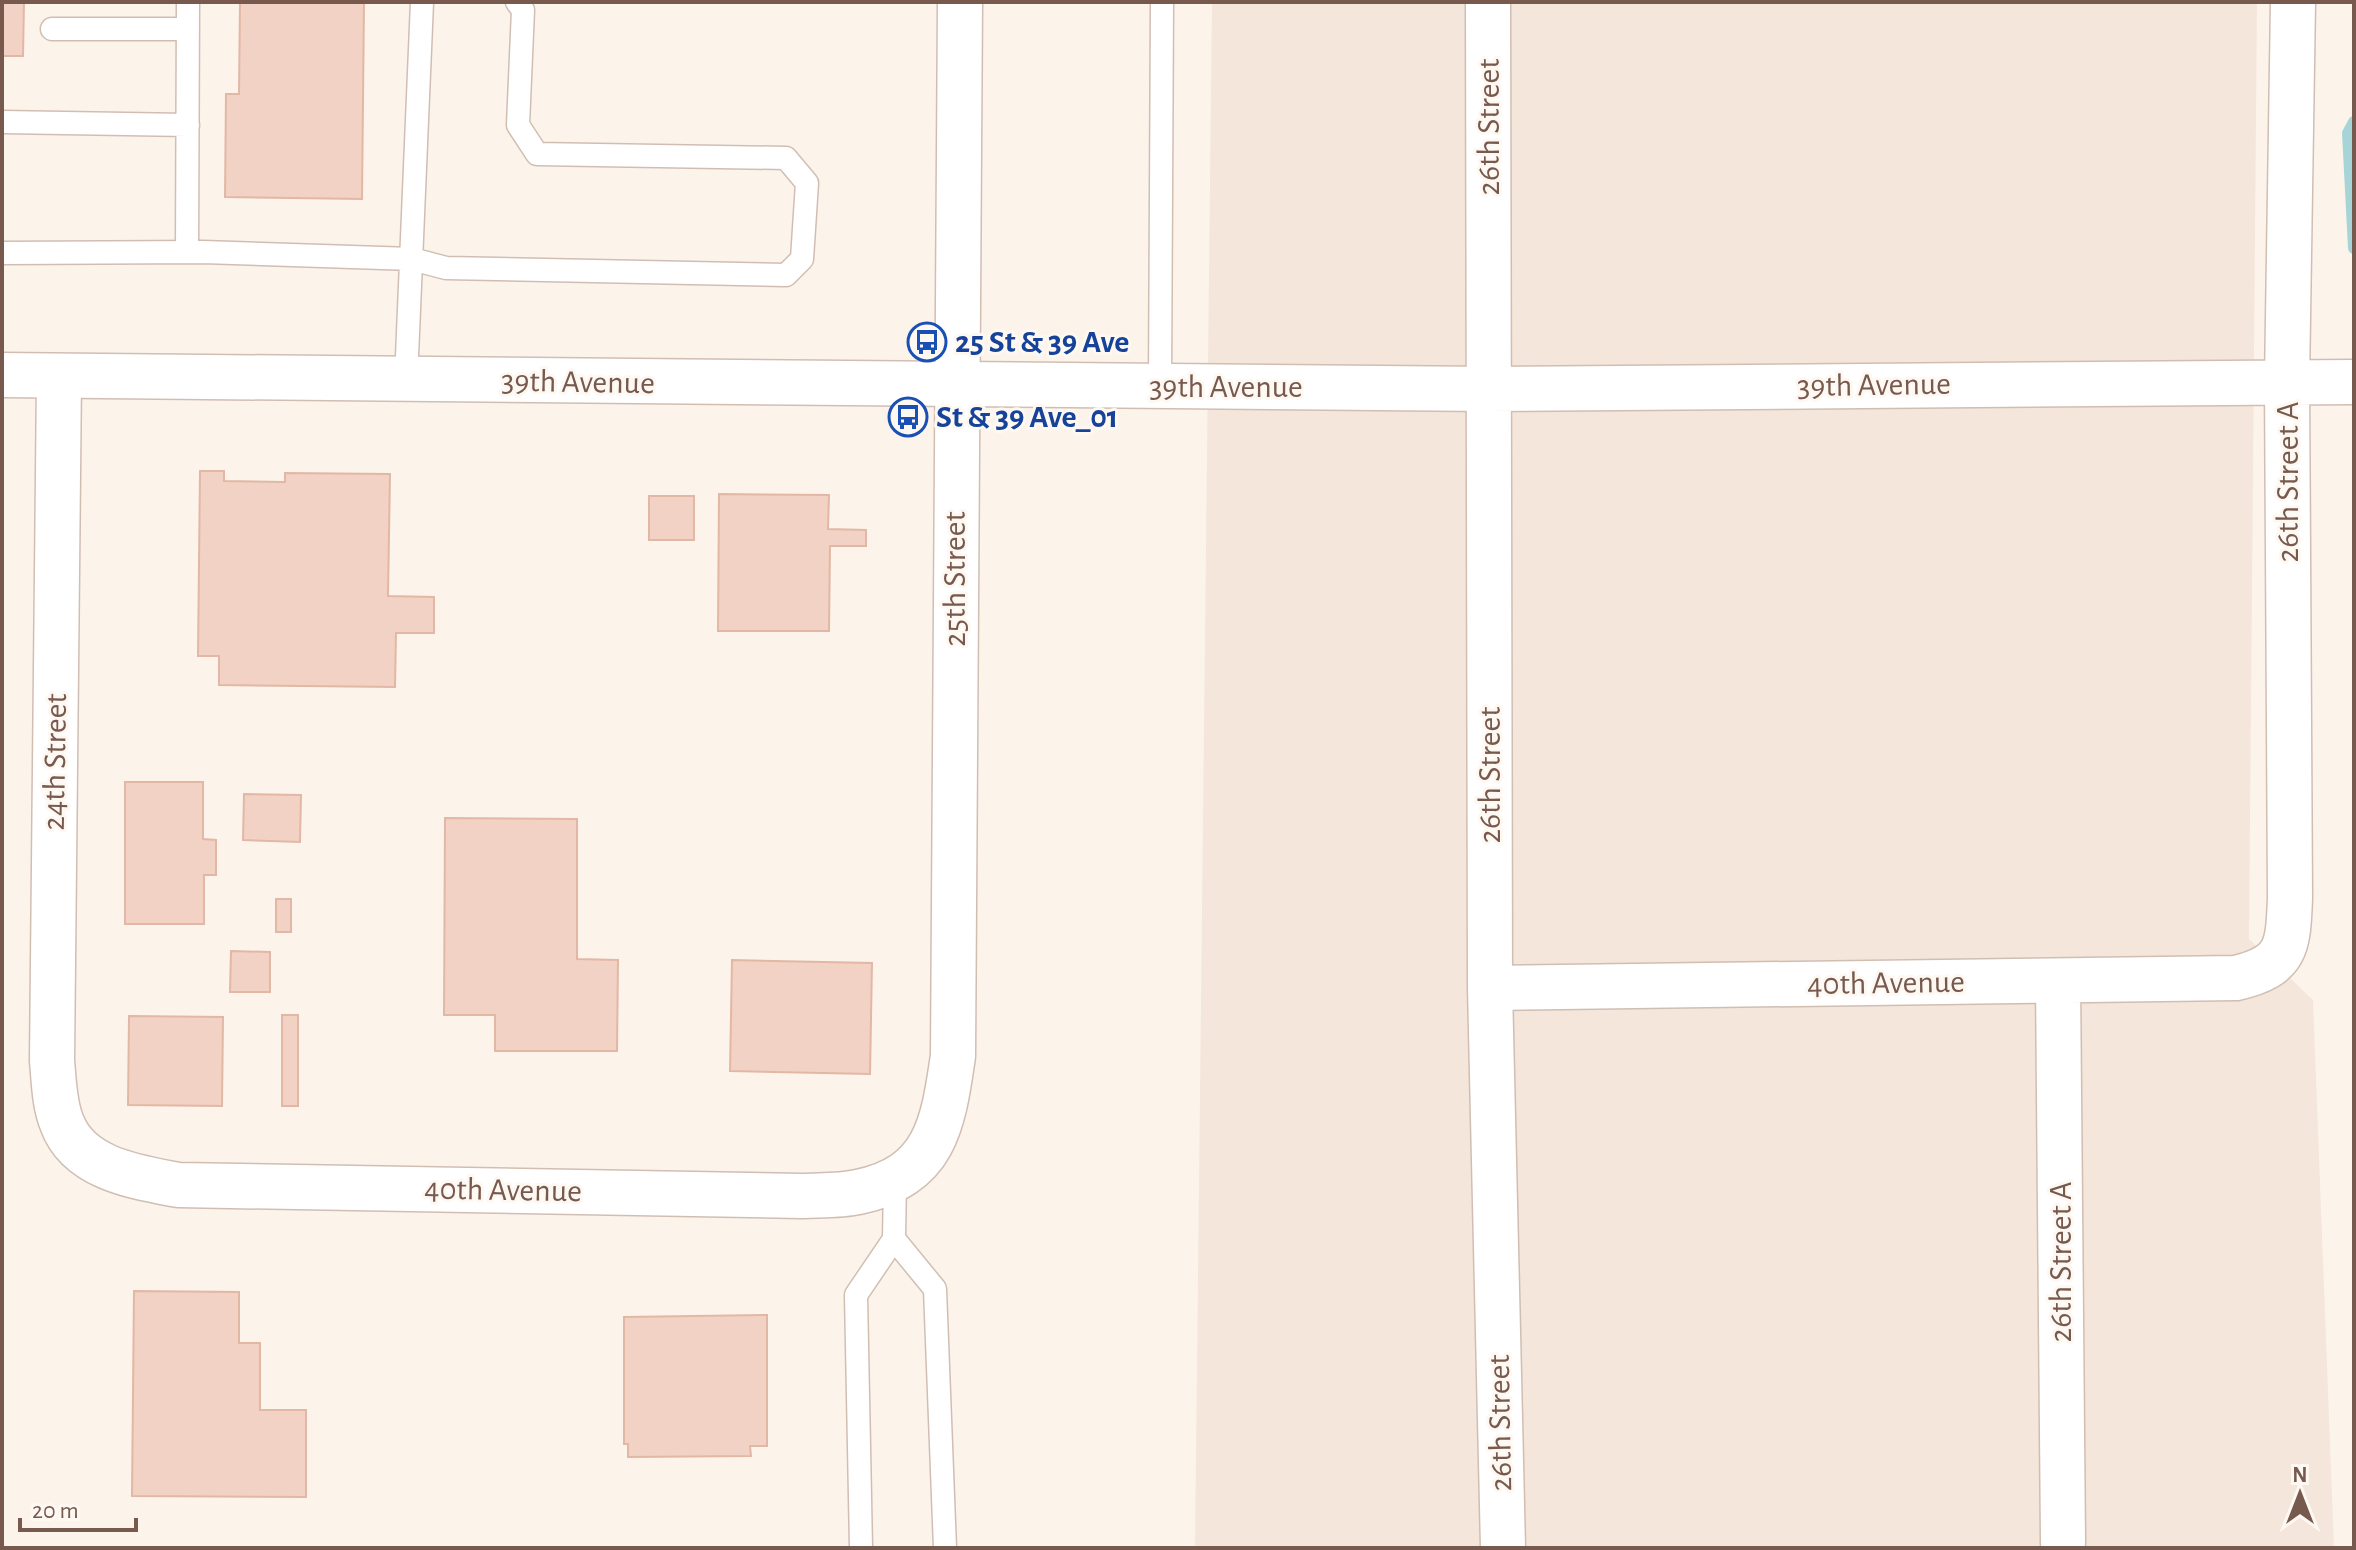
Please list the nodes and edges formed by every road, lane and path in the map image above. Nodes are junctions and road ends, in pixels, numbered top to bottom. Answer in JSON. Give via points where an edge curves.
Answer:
{"nodes":[{"id":1,"x":188,"y":2,"type":"edge"},
{"id":2,"x":422,"y":2,"type":"edge"},
{"id":3,"x":517,"y":2,"type":"edge"},
{"id":4,"x":960,"y":2,"type":"edge"},
{"id":5,"x":1162,"y":2,"type":"edge"},
{"id":6,"x":1488,"y":2,"type":"edge"},
{"id":7,"x":2293,"y":2,"type":"edge"},
{"id":8,"x":52,"y":29,"type":"dead end"},
{"id":9,"x":188,"y":29,"type":"junction"},
{"id":10,"x":2,"y":122,"type":"edge"},
{"id":11,"x":188,"y":125,"type":"junction"},
{"id":12,"x":187,"y":252,"type":"junction"},
{"id":13,"x":2,"y":253,"type":"edge"},
{"id":14,"x":412,"y":259,"type":"junction"},
{"id":15,"x":2,"y":375,"type":"edge"},
{"id":16,"x":59,"y":376,"type":"junction"},
{"id":17,"x":406,"y":380,"type":"junction"},
{"id":18,"x":2287,"y":381,"type":"junction"},
{"id":19,"x":2354,"y":382,"type":"edge"},
{"id":20,"x":955,"y":386,"type":"junction"},
{"id":21,"x":1160,"y":387,"type":"junction"},
{"id":22,"x":1489,"y":389,"type":"junction"},
{"id":23,"x":2277,"y":960,"type":"joint"},
{"id":24,"x":2058,"y":981,"type":"junction"},
{"id":25,"x":1490,"y":988,"type":"junction"},
{"id":26,"x":74,"y":1144,"type":"joint"},
{"id":27,"x":927,"y":1151,"type":"joint"},
{"id":28,"x":895,"y":1180,"type":"junction"},
{"id":29,"x":894,"y":1239,"type":"junction"},
{"id":30,"x":2063,"y":1543,"type":"dead end"},
{"id":31,"x":861,"y":1548,"type":"edge"},
{"id":32,"x":945,"y":1548,"type":"edge"},
{"id":33,"x":1503,"y":1548,"type":"edge"}],
"edges":[{"from":1,"to":9,"type":"lane"},
{"from":2,"to":14,"type":"lane"},
{"from":3,"to":14,"type":"lane","via":[[523,10],[518,125],[537,154],[786,158],[807,183],[802,259],[786,275],[446,268]]},
{"from":4,"to":20,"type":"street","name":"25th Street"},
{"from":5,"to":21,"type":"lane"},
{"from":6,"to":22,"type":"street","name":"26th Street"},
{"from":7,"to":18,"type":"street","name":"26th Street A"},
{"from":8,"to":9,"type":"lane"},
{"from":9,"to":11,"type":"lane"},
{"from":10,"to":11,"type":"lane"},
{"from":11,"to":12,"type":"lane"},
{"from":12,"to":13,"type":"lane"},
{"from":12,"to":14,"type":"lane"},
{"from":14,"to":17,"type":"lane"},
{"from":15,"to":16,"type":"street","name":"39th Avenue"},
{"from":16,"to":17,"type":"street","name":"39th Avenue"},
{"from":16,"to":26,"type":"street","name":"24th Street","via":[[52,1061],[62,1123]]},
{"from":17,"to":20,"type":"street","name":"39th Avenue"},
{"from":18,"to":19,"type":"street","name":"39th Avenue"},
{"from":18,"to":22,"type":"street","name":"39th Avenue"},
{"from":18,"to":23,"type":"street","name":"26th Street A","via":[[2290,898],[2288,939]]},
{"from":20,"to":21,"type":"street","name":"39th Avenue"},
{"from":20,"to":27,"type":"street","name":"25th Street","via":[[953,1056],[939,1131]]},
{"from":21,"to":22,"type":"street","name":"39th Avenue"},
{"from":22,"to":25,"type":"street","name":"26th Street"},
{"from":23,"to":24,"type":"street","name":"40th Avenue","via":[[2261,973],[2236,978]]},
{"from":24,"to":25,"type":"street","name":"40th Avenue"},
{"from":24,"to":30,"type":"street","name":"26th Street A"},
{"from":25,"to":33,"type":"street","name":"26th Street"},
{"from":26,"to":28,"type":"street","name":"40th Avenue","via":[[118,1171],[178,1185],[802,1196],[857,1193]]},
{"from":27,"to":28,"type":"street","name":"40th Avenue"},
{"from":28,"to":29,"type":"lane"},
{"from":29,"to":31,"type":"lane","via":[[856,1295]]},
{"from":29,"to":32,"type":"lane","via":[[935,1289]]}]}
